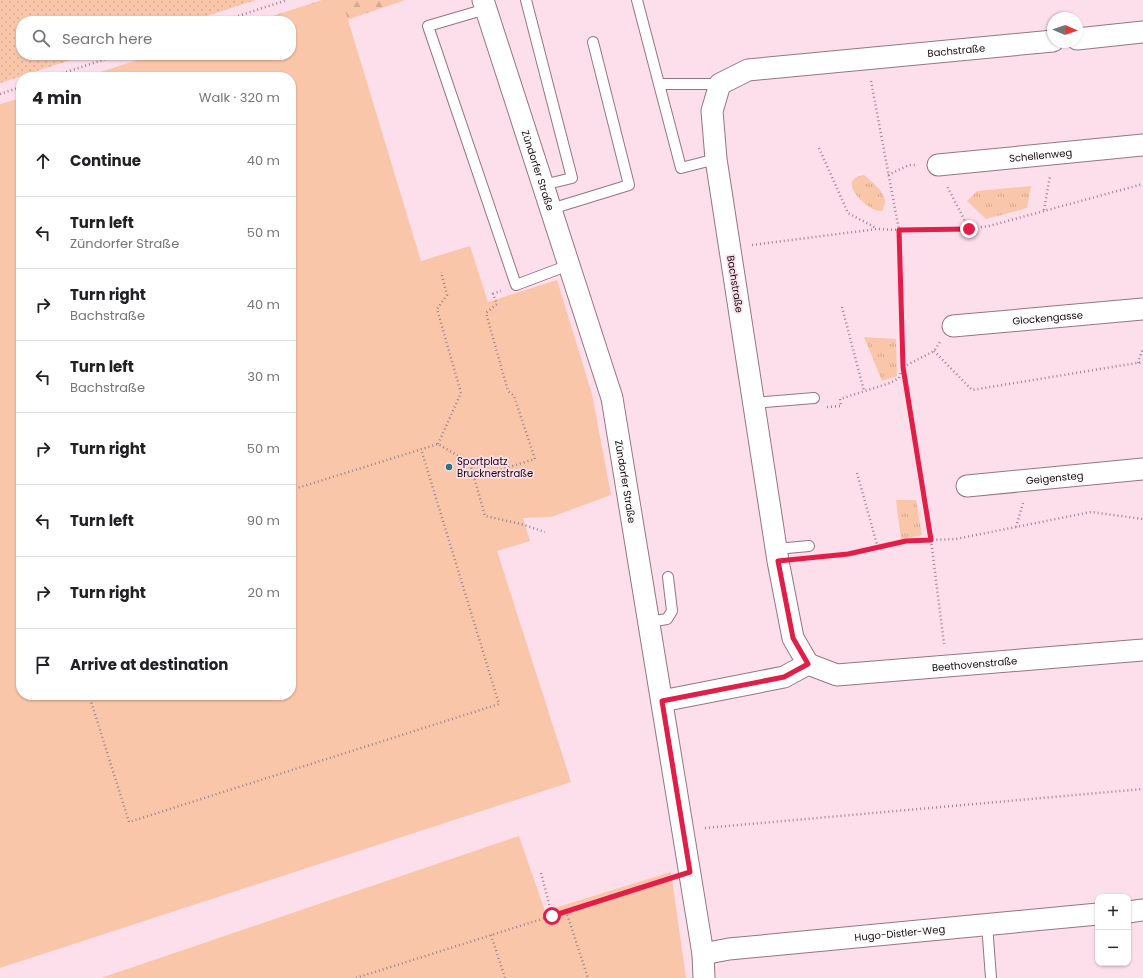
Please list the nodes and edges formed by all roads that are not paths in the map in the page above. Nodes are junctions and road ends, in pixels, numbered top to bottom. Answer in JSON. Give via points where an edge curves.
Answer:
{"nodes":[{"id":1,"x":526,"y":0,"type":"edge"},
{"id":2,"x":636,"y":0,"type":"edge"},
{"id":3,"x":484,"y":4,"type":"edge"},
{"id":4,"x":1143,"y":32,"type":"edge"},
{"id":5,"x":1083,"y":38,"type":"edge"},
{"id":6,"x":593,"y":42,"type":"dead end"},
{"id":7,"x":1047,"y":42,"type":"edge"},
{"id":8,"x":659,"y":84,"type":"junction"},
{"id":9,"x":720,"y":84,"type":"junction"},
{"id":10,"x":1143,"y":145,"type":"edge"},
{"id":11,"x":716,"y":159,"type":"junction"},
{"id":12,"x":938,"y":165,"type":"road end"},
{"id":13,"x":543,"y":185,"type":"junction"},
{"id":14,"x":551,"y":209,"type":"junction"},
{"id":15,"x":569,"y":265,"type":"junction"},
{"id":16,"x":1143,"y":309,"type":"edge"},
{"id":17,"x":952,"y":326,"type":"road end"},
{"id":18,"x":814,"y":398,"type":"dead end"},
{"id":19,"x":754,"y":403,"type":"junction"},
{"id":20,"x":1143,"y":469,"type":"edge"},
{"id":21,"x":967,"y":486,"type":"dead end"},
{"id":22,"x":809,"y":546,"type":"dead end"},
{"id":23,"x":776,"y":549,"type":"junction"},
{"id":24,"x":668,"y":577,"type":"dead end"},
{"id":25,"x":649,"y":622,"type":"junction"},
{"id":26,"x":1143,"y":650,"type":"edge"},
{"id":27,"x":808,"y":664,"type":"junction"},
{"id":28,"x":662,"y":701,"type":"junction"},
{"id":29,"x":1143,"y":910,"type":"edge"},
{"id":30,"x":1131,"y":912,"type":"edge"},
{"id":31,"x":1095,"y":914,"type":"edge"},
{"id":32,"x":987,"y":924,"type":"junction"},
{"id":33,"x":703,"y":954,"type":"junction"},
{"id":34,"x":704,"y":978,"type":"edge"},
{"id":35,"x":991,"y":978,"type":"edge"}],
"edges":[{"from":1,"to":13,"type":"lane","via":[[572,178]]},
{"from":2,"to":8,"type":"lane"},
{"from":3,"to":13,"type":"street","name":"Zündorfer Straße"},
{"from":3,"to":15,"type":"lane","via":[[428,26],[516,285]]},
{"from":4,"to":5,"type":"street"},
{"from":6,"to":14,"type":"lane","via":[[629,185]]},
{"from":7,"to":9,"type":"street","name":"Bachstraße","via":[[748,70]]},
{"from":8,"to":9,"type":"lane"},
{"from":8,"to":11,"type":"lane","via":[[680,168]]},
{"from":9,"to":11,"type":"street","name":"Bachstraße","via":[[712,112]]},
{"from":10,"to":12,"type":"street","name":"Schellenweg"},
{"from":11,"to":19,"type":"street","name":"Bachstraße"},
{"from":13,"to":14,"type":"street","name":"Zündorfer Straße"},
{"from":14,"to":15,"type":"street","name":"Zündorfer Straße"},
{"from":15,"to":25,"type":"street","name":"Zündorfer Straße","via":[[612,398]]},
{"from":16,"to":17,"type":"street","name":"Glockengasse"},
{"from":18,"to":19,"type":"lane"},
{"from":19,"to":23,"type":"street","name":"Bachstraße"},
{"from":20,"to":21,"type":"street","name":"Geigensteg"},
{"from":22,"to":23,"type":"lane"},
{"from":23,"to":27,"type":"street","name":"Bachstraße","via":[[793,638]]},
{"from":24,"to":25,"type":"lane","via":[[672,611],[667,618]]},
{"from":25,"to":28,"type":"street","name":"Zündorfer Straße"},
{"from":26,"to":27,"type":"street","name":"Beethovenstraße","via":[[837,675]]},
{"from":27,"to":28,"type":"street","via":[[784,677]]},
{"from":28,"to":33,"type":"street","name":"Zündorfer Straße"},
{"from":29,"to":30,"type":"street"},
{"from":31,"to":32,"type":"street","name":"Hugo-Distler-Weg"},
{"from":32,"to":33,"type":"street","name":"Hugo-Distler-Weg","via":[[729,949]]},
{"from":32,"to":35,"type":"lane"},
{"from":33,"to":34,"type":"street","name":"Zündorfer Straße"}]}
